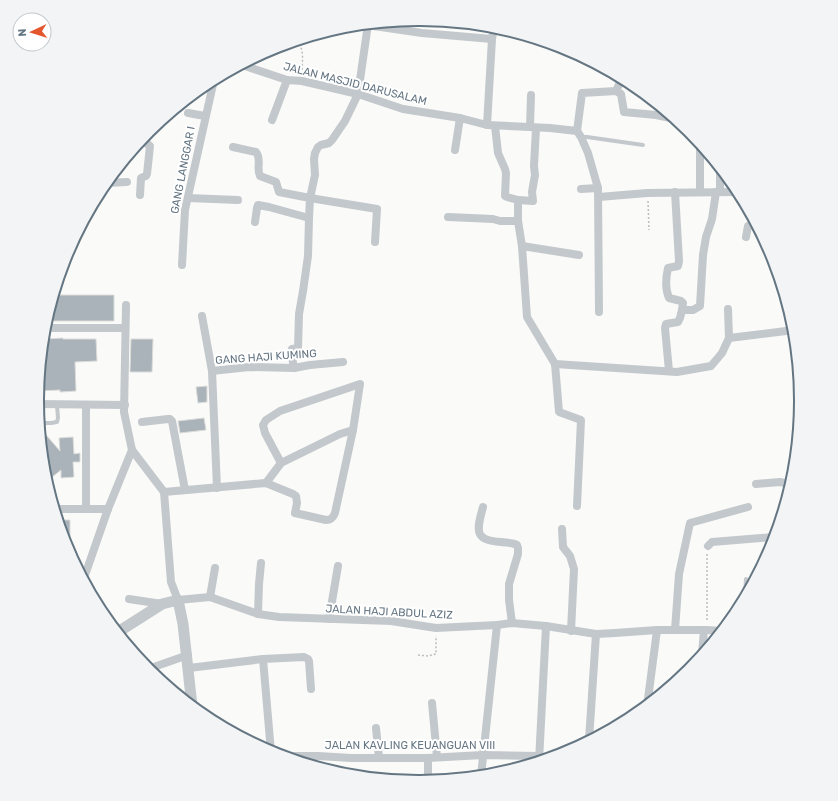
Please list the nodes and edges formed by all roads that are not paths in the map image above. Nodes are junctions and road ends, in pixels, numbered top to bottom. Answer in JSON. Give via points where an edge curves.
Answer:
{"nodes":[{"id":1,"x":386,"y":28,"type":"edge"},
{"id":2,"x":367,"y":29,"type":"edge"},
{"id":3,"x":493,"y":33,"type":"edge"},
{"id":4,"x":492,"y":39,"type":"junction"},
{"id":5,"x":249,"y":67,"type":"edge"},
{"id":6,"x":287,"y":80,"type":"junction"},
{"id":7,"x":619,"y":84,"type":"edge"},
{"id":8,"x":212,"y":88,"type":"edge"},
{"id":9,"x":616,"y":91,"type":"junction"},
{"id":10,"x":358,"y":94,"type":"junction"},
{"id":11,"x":531,"y":95,"type":"dead end"},
{"id":12,"x":188,"y":113,"type":"dead end"},
{"id":13,"x":206,"y":116,"type":"junction"},
{"id":14,"x":663,"y":117,"type":"edge"},
{"id":15,"x":460,"y":118,"type":"junction"},
{"id":16,"x":272,"y":120,"type":"dead end"},
{"id":17,"x":491,"y":125,"type":"junction"},
{"id":18,"x":533,"y":128,"type":"junction"},
{"id":19,"x":579,"y":134,"type":"junction"},
{"id":20,"x":147,"y":144,"type":"edge"},
{"id":21,"x":643,"y":145,"type":"dead end"},
{"id":22,"x":233,"y":147,"type":"dead end"},
{"id":23,"x":455,"y":150,"type":"dead end"},
{"id":24,"x":700,"y":153,"type":"edge"},
{"id":25,"x":719,"y":177,"type":"edge"},
{"id":26,"x":127,"y":182,"type":"dead end"},
{"id":27,"x":115,"y":183,"type":"edge"},
{"id":28,"x":598,"y":188,"type":"junction"},
{"id":29,"x":581,"y":189,"type":"dead end"},
{"id":30,"x":675,"y":192,"type":"junction"},
{"id":31,"x":700,"y":192,"type":"junction"},
{"id":32,"x":718,"y":192,"type":"junction"},
{"id":33,"x":730,"y":192,"type":"edge"},
{"id":34,"x":140,"y":195,"type":"dead end"},
{"id":35,"x":598,"y":197,"type":"junction"},
{"id":36,"x":188,"y":198,"type":"junction"},
{"id":37,"x":310,"y":198,"type":"junction"},
{"id":38,"x":238,"y":200,"type":"dead end"},
{"id":39,"x":518,"y":200,"type":"junction"},
{"id":40,"x":448,"y":216,"type":"dead end"},
{"id":41,"x":309,"y":218,"type":"junction"},
{"id":42,"x":518,"y":221,"type":"junction"},
{"id":43,"x":255,"y":222,"type":"dead end"},
{"id":44,"x":750,"y":225,"type":"edge"},
{"id":45,"x":746,"y":237,"type":"dead end"},
{"id":46,"x":375,"y":242,"type":"dead end"},
{"id":47,"x":522,"y":246,"type":"junction"},
{"id":48,"x":579,"y":255,"type":"dead end"},
{"id":49,"x":182,"y":265,"type":"dead end"},
{"id":50,"x":126,"y":305,"type":"dead end"},
{"id":51,"x":728,"y":309,"type":"dead end"},
{"id":52,"x":682,"y":310,"type":"junction"},
{"id":53,"x":599,"y":312,"type":"dead end"},
{"id":54,"x":202,"y":316,"type":"dead end"},
{"id":55,"x":52,"y":328,"type":"edge"},
{"id":56,"x":125,"y":328,"type":"junction"},
{"id":57,"x":787,"y":331,"type":"edge"},
{"id":58,"x":729,"y":338,"type":"junction"},
{"id":59,"x":343,"y":362,"type":"dead end"},
{"id":60,"x":555,"y":364,"type":"junction"},
{"id":61,"x":294,"y":368,"type":"junction"},
{"id":62,"x":212,"y":371,"type":"junction"},
{"id":63,"x":668,"y":371,"type":"junction"},
{"id":64,"x":44,"y":404,"type":"edge"},
{"id":65,"x":58,"y":405,"type":"junction"},
{"id":66,"x":86,"y":405,"type":"junction"},
{"id":67,"x":125,"y":405,"type":"junction"},
{"id":68,"x":142,"y":422,"type":"dead end"},
{"id":69,"x":45,"y":423,"type":"edge"},
{"id":70,"x":354,"y":430,"type":"junction"},
{"id":71,"x":132,"y":450,"type":"junction"},
{"id":72,"x":281,"y":463,"type":"junction"},
{"id":73,"x":266,"y":483,"type":"junction"},
{"id":74,"x":784,"y":483,"type":"edge"},
{"id":75,"x":756,"y":484,"type":"dead end"},
{"id":76,"x":217,"y":488,"type":"junction"},
{"id":77,"x":185,"y":490,"type":"junction"},
{"id":78,"x":164,"y":492,"type":"junction"},
{"id":79,"x":577,"y":506,"type":"dead end"},
{"id":80,"x":483,"y":507,"type":"dead end"},
{"id":81,"x":748,"y":507,"type":"dead end"},
{"id":82,"x":60,"y":509,"type":"edge"},
{"id":83,"x":86,"y":509,"type":"junction"},
{"id":84,"x":108,"y":509,"type":"junction"},
{"id":85,"x":562,"y":529,"type":"dead end"},
{"id":86,"x":768,"y":538,"type":"edge"},
{"id":87,"x":708,"y":546,"type":"road end"},
{"id":88,"x":261,"y":563,"type":"dead end"},
{"id":89,"x":338,"y":566,"type":"dead end"},
{"id":90,"x":215,"y":568,"type":"dead end"},
{"id":91,"x":86,"y":572,"type":"edge"},
{"id":92,"x":746,"y":579,"type":"dead end"},
{"id":93,"x":746,"y":583,"type":"edge"},
{"id":94,"x":210,"y":597,"type":"junction"},
{"id":95,"x":129,"y":598,"type":"dead end"},
{"id":96,"x":178,"y":600,"type":"junction"},
{"id":97,"x":162,"y":604,"type":"junction"},
{"id":98,"x":258,"y":614,"type":"junction"},
{"id":99,"x":329,"y":619,"type":"junction"},
{"id":100,"x":512,"y":623,"type":"junction"},
{"id":101,"x":497,"y":625,"type":"junction"},
{"id":102,"x":546,"y":626,"type":"junction"},
{"id":103,"x":123,"y":629,"type":"edge"},
{"id":104,"x":657,"y":630,"type":"junction"},
{"id":105,"x":675,"y":630,"type":"junction"},
{"id":106,"x":706,"y":630,"type":"junction"},
{"id":107,"x":571,"y":631,"type":"junction"},
{"id":108,"x":714,"y":631,"type":"edge"},
{"id":109,"x":596,"y":634,"type":"junction"},
{"id":110,"x":704,"y":644,"type":"edge"},
{"id":111,"x":188,"y":655,"type":"junction"},
{"id":112,"x":263,"y":659,"type":"junction"},
{"id":113,"x":155,"y":666,"type":"edge"},
{"id":114,"x":189,"y":668,"type":"junction"},
{"id":115,"x":311,"y":689,"type":"dead end"},
{"id":116,"x":648,"y":697,"type":"edge"},
{"id":117,"x":191,"y":698,"type":"edge"},
{"id":118,"x":432,"y":704,"type":"dead end"},
{"id":119,"x":376,"y":728,"type":"dead end"},
{"id":120,"x":589,"y":734,"type":"edge"},
{"id":121,"x":270,"y":744,"type":"edge"},
{"id":122,"x":483,"y":755,"type":"junction"},
{"id":123,"x":539,"y":755,"type":"edge"},
{"id":124,"x":302,"y":756,"type":"edge"},
{"id":125,"x":379,"y":758,"type":"junction"},
{"id":126,"x":432,"y":758,"type":"junction"},
{"id":127,"x":531,"y":758,"type":"edge"},
{"id":128,"x":482,"y":770,"type":"edge"},
{"id":129,"x":429,"y":775,"type":"edge"}],
"edges":[{"from":1,"to":4,"type":"street"},
{"from":2,"to":10,"type":"street"},
{"from":3,"to":4,"type":"street"},
{"from":4,"to":17,"type":"street"},
{"from":5,"to":6,"type":"street","name":"JALAN MASJID DARUSALAM"},
{"from":6,"to":10,"type":"street","name":"JALAN MASJID DARUSALAM"},
{"from":6,"to":16,"type":"street"},
{"from":7,"to":9,"type":"street"},
{"from":8,"to":13,"type":"street","name":"GANG LANGGAR I"},
{"from":9,"to":14,"type":"street","via":[[621,94],[624,112]]},
{"from":9,"to":19,"type":"street","via":[[582,93]]},
{"from":10,"to":15,"type":"street","name":"JALAN MASJID DARUSALAM","via":[[403,109]]},
{"from":10,"to":37,"type":"street","via":[[332,140],[329,144],[318,147],[315,153],[315,175]]},
{"from":11,"to":18,"type":"street"},
{"from":12,"to":13,"type":"street"},
{"from":13,"to":36,"type":"street","name":"GANG LANGGAR I"},
{"from":15,"to":17,"type":"street","name":"JALAN MASJID DARUSALAM"},
{"from":15,"to":23,"type":"street"},
{"from":17,"to":18,"type":"street","name":"JALAN MASJID DARUSALAM"},
{"from":17,"to":39,"type":"street","via":[[506,173],[505,196]]},
{"from":18,"to":19,"type":"street","name":"JALAN MASJID DARUSALAM"},
{"from":18,"to":39,"type":"street","via":[[533,201]]},
{"from":19,"to":21,"type":"lane"},
{"from":19,"to":28,"type":"street","via":[[588,153]]},
{"from":20,"to":34,"type":"street","via":[[150,146],[147,174],[141,178]]},
{"from":22,"to":37,"type":"street","via":[[256,152],[259,158],[258,173],[276,182],[279,192]]},
{"from":24,"to":31,"type":"street"},
{"from":25,"to":32,"type":"street"},
{"from":26,"to":27,"type":"street"},
{"from":28,"to":29,"type":"street"},
{"from":28,"to":35,"type":"street"},
{"from":30,"to":31,"type":"street"},
{"from":30,"to":35,"type":"street"},
{"from":30,"to":52,"type":"street","via":[[680,261],[678,266],[668,268],[666,275],[668,296],[681,301]]},
{"from":31,"to":32,"type":"street"},
{"from":32,"to":33,"type":"street"},
{"from":32,"to":52,"type":"street","via":[[706,236],[700,306],[693,310]]},
{"from":35,"to":53,"type":"street"},
{"from":36,"to":38,"type":"street"},
{"from":36,"to":49,"type":"street","name":"GANG LANGGAR I"},
{"from":37,"to":41,"type":"street"},
{"from":37,"to":46,"type":"street","via":[[377,209]]},
{"from":39,"to":42,"type":"street"},
{"from":40,"to":42,"type":"street"},
{"from":41,"to":43,"type":"street","via":[[259,205]]},
{"from":41,"to":61,"type":"street","via":[[308,256],[299,314],[298,348],[292,349]]},
{"from":42,"to":47,"type":"street"},
{"from":44,"to":45,"type":"street"},
{"from":47,"to":48,"type":"street"},
{"from":47,"to":60,"type":"street","via":[[526,317]]},
{"from":50,"to":56,"type":"street"},
{"from":51,"to":58,"type":"street"},
{"from":52,"to":63,"type":"street","via":[[678,322],[666,324],[665,328]]},
{"from":54,"to":62,"type":"street"},
{"from":55,"to":56,"type":"street"},
{"from":56,"to":67,"type":"street"},
{"from":57,"to":58,"type":"street"},
{"from":58,"to":63,"type":"street","via":[[722,353],[711,366],[677,372]]},
{"from":59,"to":61,"type":"street","name":"GANG HAJI KUMING"},
{"from":60,"to":63,"type":"street"},
{"from":60,"to":79,"type":"street","via":[[559,412],[580,420]]},
{"from":61,"to":62,"type":"street","name":"GANG HAJI KUMING","via":[[249,367]]},
{"from":62,"to":76,"type":"street","name":"GANG HAJI KUMING"},
{"from":64,"to":65,"type":"street"},
{"from":65,"to":66,"type":"street"},
{"from":65,"to":69,"type":"lane","via":[[57,422]]},
{"from":66,"to":67,"type":"street"},
{"from":66,"to":83,"type":"street"},
{"from":67,"to":71,"type":"street","via":[[124,412]]},
{"from":68,"to":77,"type":"street","via":[[168,419],[172,421]]},
{"from":70,"to":72,"type":"street","via":[[340,434]]},
{"from":70,"to":72,"type":"street","via":[[360,384],[280,411],[263,425]]},
{"from":70,"to":73,"type":"street","via":[[335,513],[329,520],[295,513],[296,496]]},
{"from":71,"to":78,"type":"street"},
{"from":71,"to":84,"type":"street"},
{"from":72,"to":73,"type":"street"},
{"from":73,"to":76,"type":"street"},
{"from":74,"to":75,"type":"street"},
{"from":76,"to":77,"type":"street"},
{"from":77,"to":78,"type":"street"},
{"from":78,"to":96,"type":"street","via":[[171,582]]},
{"from":80,"to":100,"type":"street","via":[[479,533],[483,538],[490,542],[513,543],[518,548],[509,584]]},
{"from":81,"to":105,"type":"street","via":[[690,523],[679,574]]},
{"from":82,"to":83,"type":"street"},
{"from":83,"to":84,"type":"street"},
{"from":84,"to":91,"type":"street"},
{"from":85,"to":107,"type":"street","via":[[563,547],[570,556],[574,569]]},
{"from":86,"to":87,"type":"street","via":[[712,542]]},
{"from":88,"to":98,"type":"street"},
{"from":89,"to":99,"type":"street"},
{"from":90,"to":94,"type":"street"},
{"from":92,"to":93,"type":"lane"},
{"from":94,"to":96,"type":"street","name":"JALAN HAJI ABDUL AZIZ"},
{"from":94,"to":98,"type":"street","name":"JALAN HAJI ABDUL AZIZ"},
{"from":95,"to":97,"type":"street"},
{"from":96,"to":97,"type":"street"},
{"from":96,"to":111,"type":"street"},
{"from":97,"to":103,"type":"street"},
{"from":98,"to":99,"type":"street","name":"JALAN HAJI ABDUL AZIZ"},
{"from":99,"to":101,"type":"street","name":"JALAN HAJI ABDUL AZIZ","via":[[391,621],[436,628]]},
{"from":100,"to":101,"type":"street","name":"JALAN HAJI ABDUL AZIZ"},
{"from":100,"to":102,"type":"street","name":"JALAN HAJI ABDUL AZIZ"},
{"from":101,"to":122,"type":"street"},
{"from":102,"to":107,"type":"street","name":"JALAN HAJI ABDUL AZIZ"},
{"from":102,"to":123,"type":"street"},
{"from":104,"to":105,"type":"street","name":"JALAN HAJI ABDUL AZIZ"},
{"from":104,"to":109,"type":"street","name":"JALAN HAJI ABDUL AZIZ"},
{"from":104,"to":116,"type":"street"},
{"from":105,"to":106,"type":"street","name":"JALAN HAJI ABDUL AZIZ"},
{"from":106,"to":108,"type":"street","name":"JALAN HAJI ABDUL AZIZ"},
{"from":106,"to":110,"type":"street"},
{"from":107,"to":109,"type":"street","name":"JALAN HAJI ABDUL AZIZ"},
{"from":109,"to":120,"type":"street"},
{"from":111,"to":113,"type":"street"},
{"from":111,"to":114,"type":"street"},
{"from":112,"to":114,"type":"street"},
{"from":112,"to":115,"type":"street","via":[[306,657],[310,666]]},
{"from":112,"to":121,"type":"street"},
{"from":114,"to":117,"type":"street"},
{"from":118,"to":126,"type":"street"},
{"from":119,"to":125,"type":"street"},
{"from":122,"to":126,"type":"street","name":"JALAN KAVLING KEUANGUAN VIII"},
{"from":122,"to":127,"type":"street","name":"JALAN KAVLING KEUANGUAN VIII"},
{"from":122,"to":128,"type":"street"},
{"from":124,"to":125,"type":"street","name":"JALAN KAVLING KEUANGUAN VIII"},
{"from":125,"to":126,"type":"street","name":"JALAN KAVLING KEUANGUAN VIII"},
{"from":126,"to":129,"type":"street"}]}
